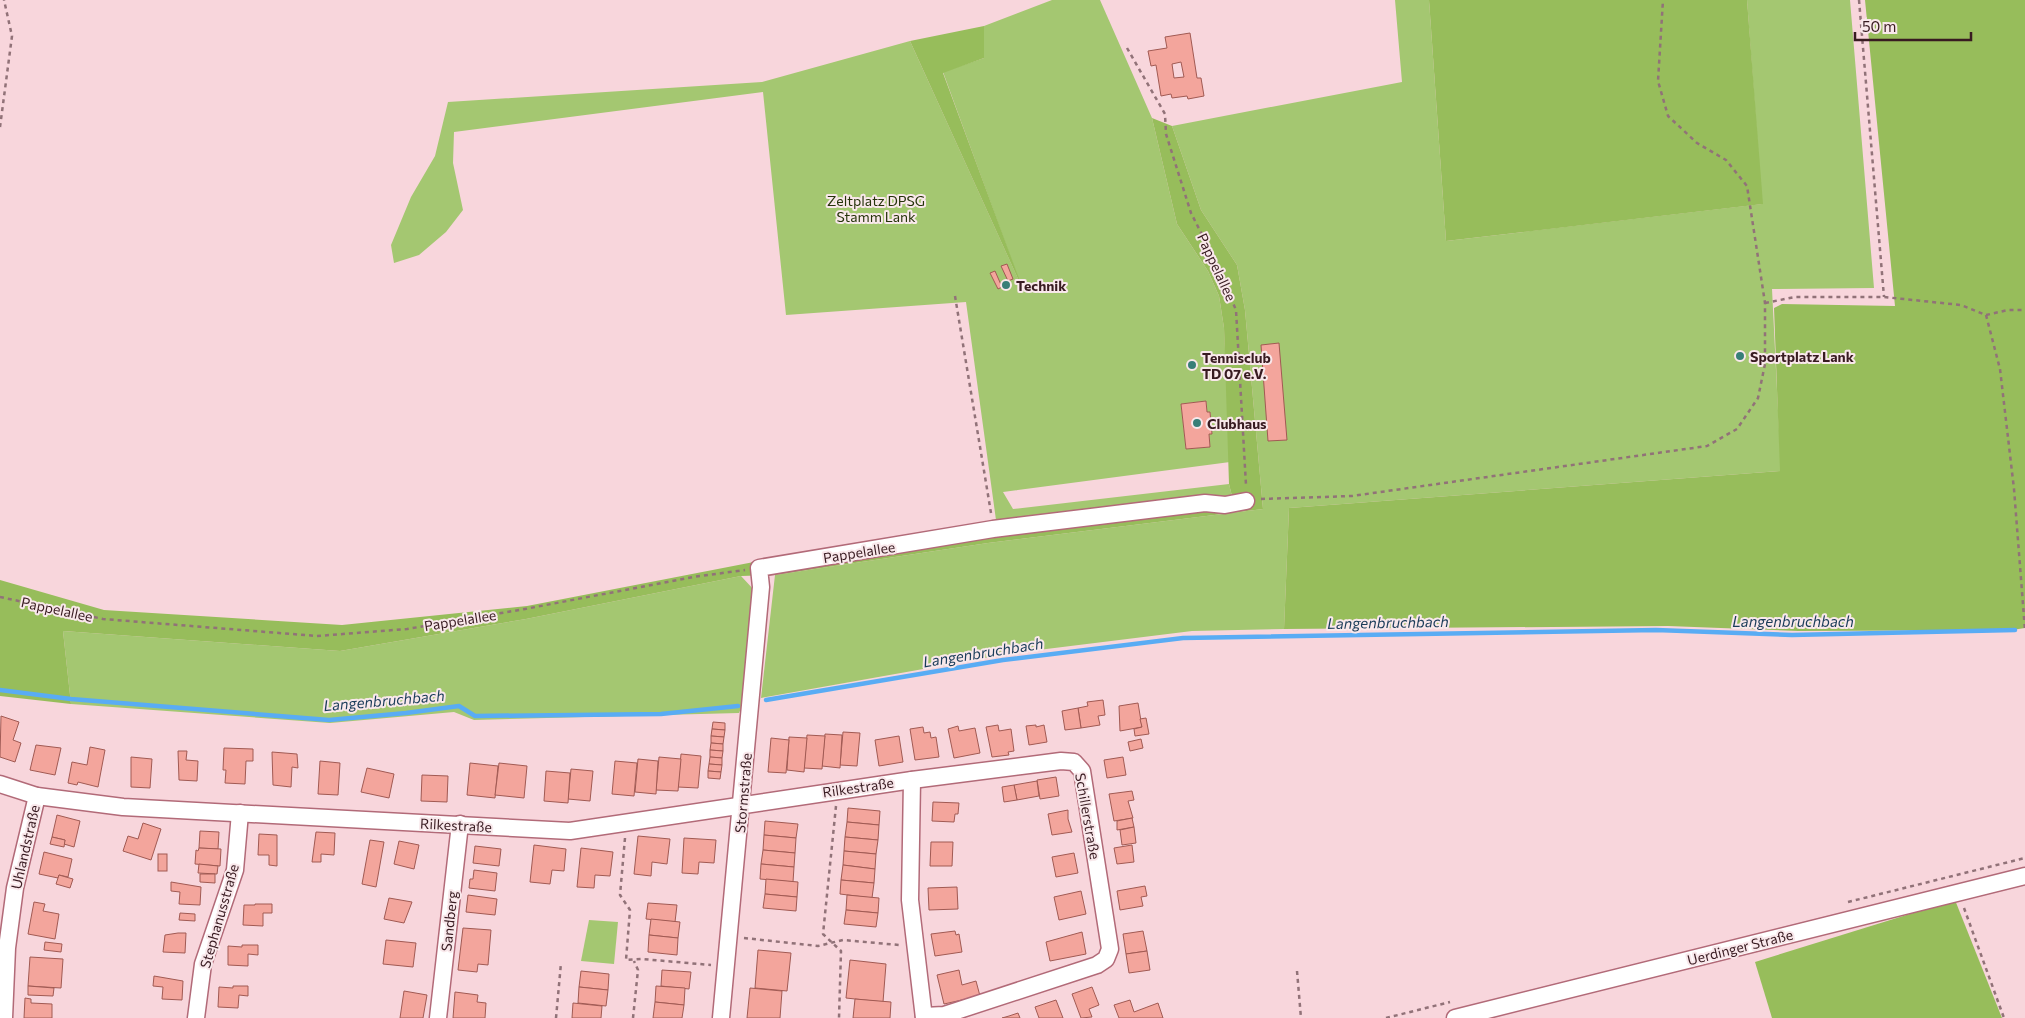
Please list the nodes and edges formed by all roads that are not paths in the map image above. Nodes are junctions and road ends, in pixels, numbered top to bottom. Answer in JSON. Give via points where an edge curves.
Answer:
{"nodes":[{"id":1,"x":1246,"y":501,"type":"road end"},
{"id":2,"x":759,"y":568,"type":"joint"},
{"id":3,"x":912,"y":780,"type":"junction"},
{"id":4,"x":0,"y":784,"type":"edge"},
{"id":5,"x":37,"y":796,"type":"junction"},
{"id":6,"x":742,"y":805,"type":"junction"},
{"id":7,"x":240,"y":813,"type":"junction"},
{"id":8,"x":460,"y":824,"type":"junction"},
{"id":9,"x":2025,"y":876,"type":"edge"},
{"id":10,"x":3,"y":947,"type":"edge"},
{"id":11,"x":924,"y":1017,"type":"edge"},
{"id":12,"x":4,"y":1018,"type":"edge"},
{"id":13,"x":196,"y":1018,"type":"edge"},
{"id":14,"x":438,"y":1018,"type":"edge"},
{"id":15,"x":721,"y":1018,"type":"edge"},
{"id":16,"x":1455,"y":1018,"type":"edge"}],
"edges":[{"from":1,"to":2,"type":"street","name":"Pappelallee","via":[[1226,505],[1205,503],[993,529]]},
{"from":2,"to":6,"type":"street","name":"Stormstraße","via":[[761,587]]},
{"from":3,"to":6,"type":"street","name":"Rilkestraße"},
{"from":3,"to":11,"type":"street","name":"Schillerstraße","via":[[910,900]]},
{"from":3,"to":11,"type":"street","name":"Schillerstraße","via":[[1074,762],[1082,771],[1110,949],[1106,959],[1097,965],[944,1015]]},
{"from":4,"to":5,"type":"street","name":"Rilkestraße"},
{"from":5,"to":7,"type":"street","name":"Rilkestraße","via":[[123,807]]},
{"from":5,"to":10,"type":"street","name":"Uhlandstraße"},
{"from":6,"to":8,"type":"street","name":"Rilkestraße","via":[[570,831]]},
{"from":6,"to":15,"type":"street","name":"Stormstraße"},
{"from":7,"to":8,"type":"street","name":"Rilkestraße"},
{"from":7,"to":13,"type":"street","name":"Stephanusstraße","via":[[234,870],[203,964]]},
{"from":8,"to":14,"type":"street","name":"Sandberg"},
{"from":9,"to":16,"type":"street","name":"Uerdinger Straße"},
{"from":10,"to":12,"type":"street","name":"Uhlandstraße"}]}
